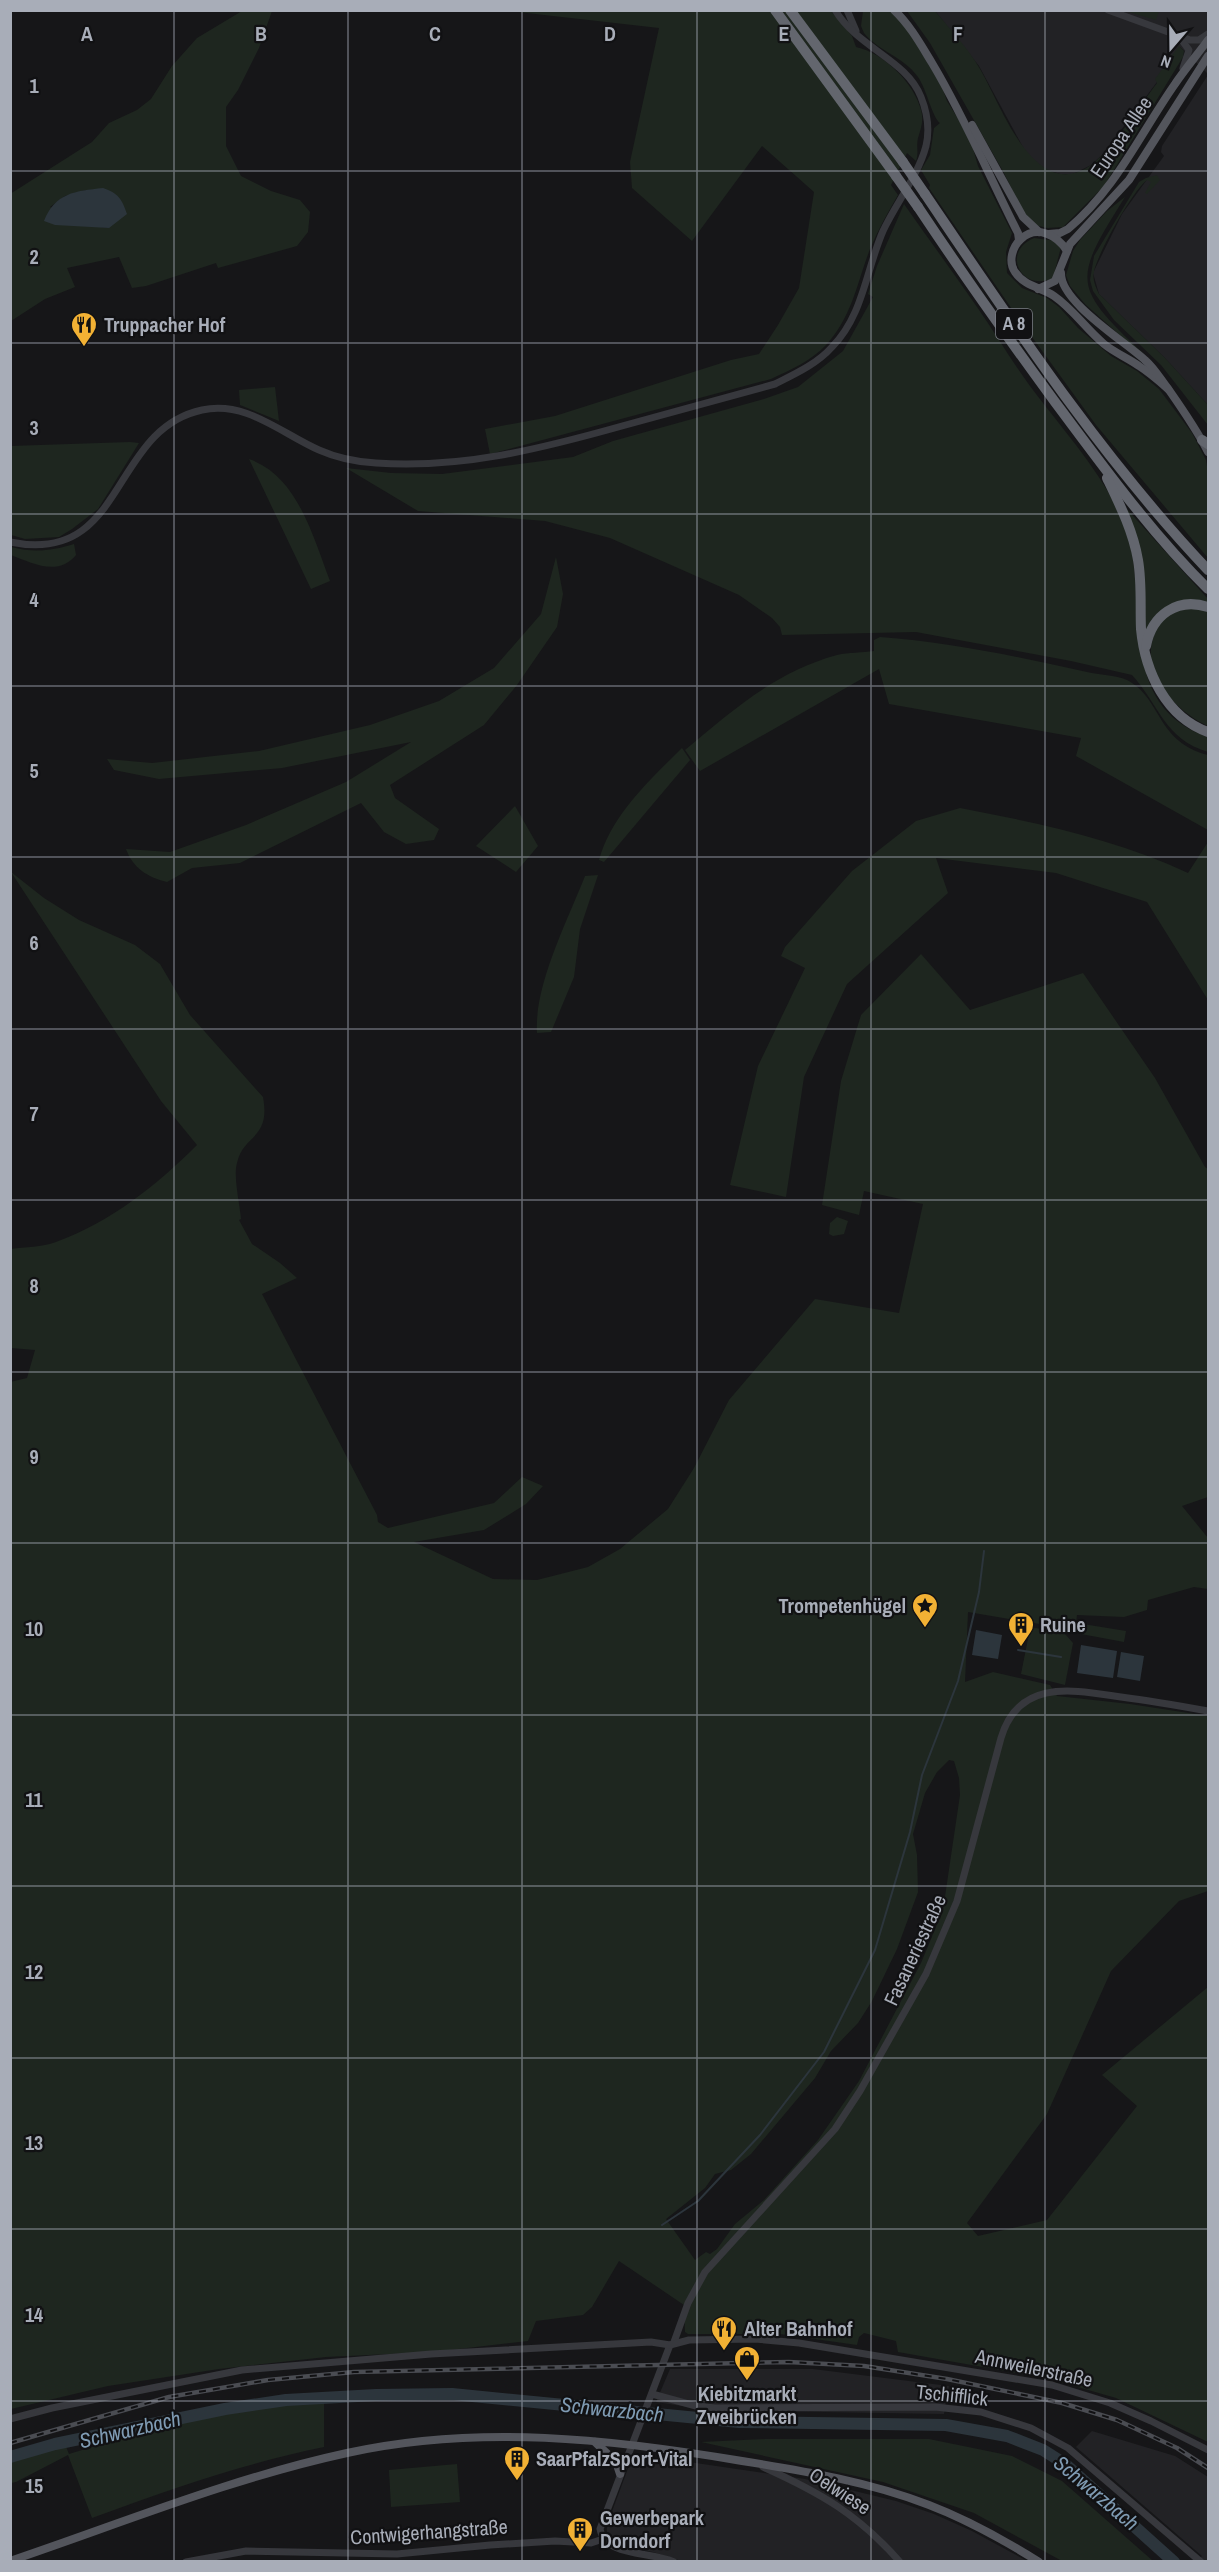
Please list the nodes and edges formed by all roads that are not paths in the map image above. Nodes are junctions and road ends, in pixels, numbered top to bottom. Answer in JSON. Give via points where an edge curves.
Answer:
{"nodes":[{"id":1,"x":775,"y":10,"type":"edge"},
{"id":2,"x":790,"y":10,"type":"edge"},
{"id":3,"x":836,"y":10,"type":"edge"},
{"id":4,"x":847,"y":10,"type":"edge"},
{"id":5,"x":894,"y":10,"type":"edge"},
{"id":6,"x":903,"y":10,"type":"edge"},
{"id":7,"x":1108,"y":10,"type":"edge"},
{"id":8,"x":1209,"y":34,"type":"edge"},
{"id":9,"x":1179,"y":37,"type":"junction"},
{"id":10,"x":1209,"y":40,"type":"edge"},
{"id":11,"x":864,"y":43,"type":"junction"},
{"id":12,"x":1209,"y":56,"type":"edge"},
{"id":13,"x":1175,"y":85,"type":"junction"},
{"id":14,"x":1043,"y":233,"type":"junction"},
{"id":15,"x":1019,"y":240,"type":"junction"},
{"id":16,"x":1067,"y":251,"type":"junction"},
{"id":17,"x":1061,"y":270,"type":"junction"},
{"id":18,"x":1038,"y":289,"type":"junction"},
{"id":19,"x":1168,"y":389,"type":"junction"},
{"id":20,"x":1206,"y":441,"type":"edge"},
{"id":21,"x":1209,"y":452,"type":"edge"},
{"id":22,"x":1095,"y":457,"type":"junction"},
{"id":23,"x":10,"y":542,"type":"edge"},
{"id":24,"x":1209,"y":570,"type":"edge"},
{"id":25,"x":1209,"y":589,"type":"edge"},
{"id":26,"x":1209,"y":607,"type":"edge"},
{"id":27,"x":1145,"y":650,"type":"junction"},
{"id":28,"x":1209,"y":732,"type":"edge"},
{"id":29,"x":1209,"y":1711,"type":"edge"},
{"id":30,"x":672,"y":2343,"type":"junction"},
{"id":31,"x":651,"y":2397,"type":"junction"},
{"id":32,"x":10,"y":2419,"type":"edge"},
{"id":33,"x":595,"y":2442,"type":"junction"},
{"id":34,"x":632,"y":2444,"type":"junction"},
{"id":35,"x":1209,"y":2450,"type":"edge"},
{"id":36,"x":753,"y":2462,"type":"junction"},
{"id":37,"x":620,"y":2474,"type":"junction"},
{"id":38,"x":603,"y":2539,"type":"junction"},
{"id":39,"x":10,"y":2561,"type":"edge"},
{"id":40,"x":186,"y":2562,"type":"edge"},
{"id":41,"x":674,"y":2562,"type":"edge"},
{"id":42,"x":900,"y":2562,"type":"edge"},
{"id":43,"x":1039,"y":2562,"type":"edge"},
{"id":44,"x":1201,"y":2562,"type":"edge"}],
"edges":[{"from":1,"to":22,"type":"highway","number":"A 8","bridge":true},
{"from":2,"to":24,"type":"highway","number":"A 8","bridge":true,"via":[[903,162],[1066,398],[1150,504]]},
{"from":3,"to":11,"type":"street"},
{"from":4,"to":11,"type":"street"},
{"from":5,"to":15,"type":"main road","via":[[914,34],[962,116]]},
{"from":6,"to":14,"type":"main road","via":[[923,38],[1023,217]]},
{"from":7,"to":9,"type":"street"},
{"from":8,"to":9,"type":"street","via":[[1199,40]]},
{"from":9,"to":13,"type":"street","via":[[1189,52]]},
{"from":10,"to":13,"type":"main road","name":"Europa Allee"},
{"from":11,"to":23,"type":"street","via":[[907,74],[920,93],[927,119],[926,144],[883,232],[848,327],[832,348],[803,370],[775,384],[538,449],[440,464],[338,458],[244,412],[200,410],[175,419],[154,434],[111,501],[86,528],[47,544]]},
{"from":12,"to":16,"type":"main road","name":"Europa Allee","via":[[1129,180]]},
{"from":13,"to":14,"type":"main road","name":"Europa Allee","via":[[1106,191],[1068,229],[1058,234]]},
{"from":14,"to":15,"type":"main road"},
{"from":14,"to":16,"type":"main road","via":[[1059,239]]},
{"from":15,"to":18,"type":"main road","via":[[1012,254],[1014,270],[1024,282]]},
{"from":16,"to":17,"type":"main road"},
{"from":17,"to":18,"type":"main road","via":[[1055,281]]},
{"from":17,"to":19,"type":"main road","via":[[1062,284],[1078,303],[1113,337],[1146,360]]},
{"from":18,"to":19,"type":"main road","via":[[1053,295],[1109,348]]},
{"from":19,"to":20,"type":"main road"},
{"from":20,"to":21,"type":"main road"},
{"from":22,"to":25,"type":"highway","number":"A 8"},
{"from":22,"to":27,"type":"highway","via":[[1122,508],[1135,544]]},
{"from":26,"to":27,"type":"highway","via":[[1190,604],[1168,610],[1152,627]]},
{"from":27,"to":28,"type":"highway","via":[[1163,696],[1181,716]]},
{"from":29,"to":30,"type":"street","name":"Fasaneriestraße","via":[[1068,1689],[1029,1700],[1014,1710],[1006,1722],[957,1901],[939,1948],[835,2129],[705,2272]]},
{"from":30,"to":31,"type":"street"},
{"from":30,"to":32,"type":"street","via":[[517,2349],[242,2370]]},
{"from":30,"to":35,"type":"street","name":"Annweilerstraße","via":[[755,2339],[799,2343],[1052,2385],[1151,2421]]},
{"from":31,"to":34,"type":"street"},
{"from":31,"to":44,"type":"street","name":"Tschifflick","via":[[715,2408],[934,2407],[981,2412],[1031,2428],[1068,2448]]},
{"from":33,"to":34,"type":"main road"},
{"from":33,"to":37,"type":"main road","via":[[616,2462]]},
{"from":33,"to":39,"type":"main road","via":[[494,2436],[403,2443],[348,2453],[232,2484]]},
{"from":34,"to":36,"type":"main road"},
{"from":34,"to":37,"type":"street"},
{"from":36,"to":42,"type":"street","name":"Oelwiese","via":[[831,2500],[868,2529]]},
{"from":36,"to":43,"type":"main road","via":[[843,2481],[928,2505],[1000,2538]]},
{"from":37,"to":38,"type":"street","via":[[600,2529]]},
{"from":38,"to":40,"type":"street","name":"Contwigerhangstraße","via":[[591,2543],[555,2541],[397,2554],[246,2551]]},
{"from":38,"to":41,"type":"street","via":[[619,2550],[648,2553]]}]}
